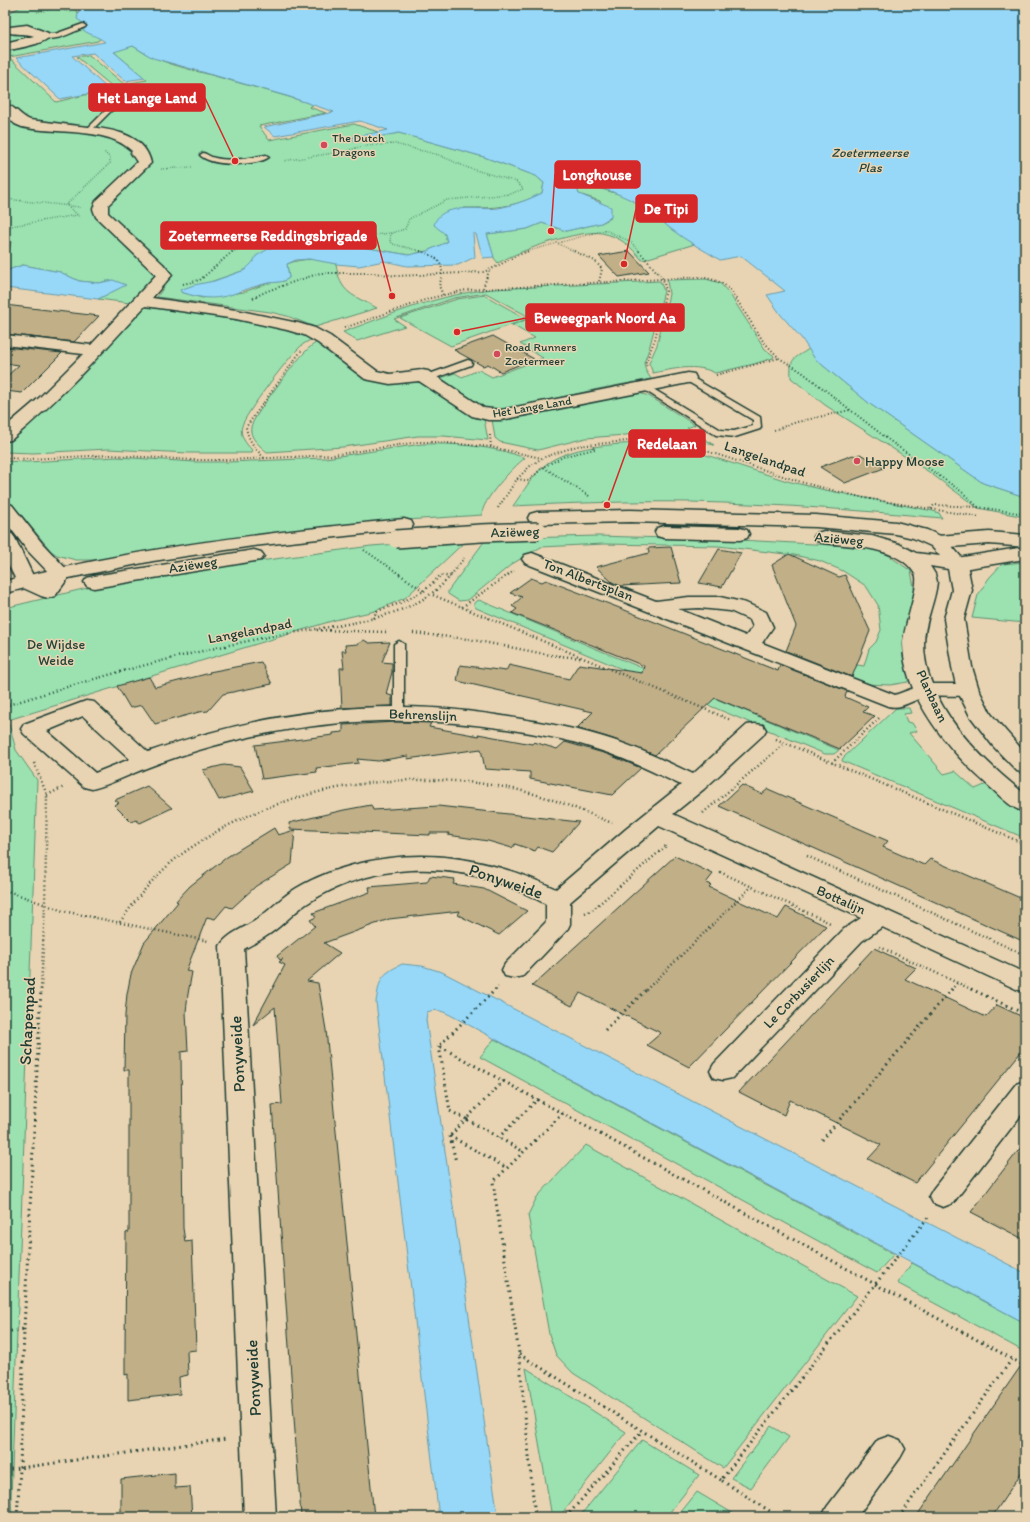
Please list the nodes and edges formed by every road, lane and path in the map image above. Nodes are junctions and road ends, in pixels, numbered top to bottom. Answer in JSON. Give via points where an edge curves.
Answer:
{"nodes":[{"id":1,"x":32,"y":18,"type":"joint"},
{"id":2,"x":83,"y":26,"type":"joint"},
{"id":3,"x":9,"y":32,"type":"edge"},
{"id":4,"x":44,"y":36,"type":"junction"},
{"id":5,"x":5,"y":47,"type":"edge"},
{"id":6,"x":131,"y":92,"type":"dead end"},
{"id":7,"x":5,"y":108,"type":"edge"},
{"id":8,"x":89,"y":130,"type":"junction"},
{"id":9,"x":101,"y":150,"type":"dead end"},
{"id":10,"x":203,"y":155,"type":"dead end"},
{"id":11,"x":266,"y":157,"type":"dead end"},
{"id":12,"x":277,"y":162,"type":"dead end"},
{"id":13,"x":199,"y":167,"type":"dead end"},
{"id":14,"x":106,"y":168,"type":"junction"},
{"id":15,"x":138,"y":170,"type":"junction"},
{"id":16,"x":66,"y":205,"type":"dead end"},
{"id":17,"x":78,"y":215,"type":"dead end"},
{"id":18,"x":5,"y":227,"type":"edge"},
{"id":19,"x":391,"y":234,"type":"junction"},
{"id":20,"x":556,"y":243,"type":"junction"},
{"id":21,"x":489,"y":271,"type":"junction"},
{"id":22,"x":443,"y":274,"type":"junction"},
{"id":23,"x":663,"y":279,"type":"junction"},
{"id":24,"x":599,"y":282,"type":"junction"},
{"id":25,"x":157,"y":284,"type":"junction"},
{"id":26,"x":482,"y":288,"type":"junction"},
{"id":27,"x":443,"y":295,"type":"junction"},
{"id":28,"x":141,"y":301,"type":"junction"},
{"id":29,"x":222,"y":313,"type":"junction"},
{"id":30,"x":320,"y":336,"type":"junction"},
{"id":31,"x":5,"y":340,"type":"edge"},
{"id":32,"x":95,"y":350,"type":"junction"},
{"id":33,"x":778,"y":358,"type":"junction"},
{"id":34,"x":468,"y":364,"type":"dead end"},
{"id":35,"x":428,"y":378,"type":"junction"},
{"id":36,"x":688,"y":378,"type":"junction"},
{"id":37,"x":649,"y":385,"type":"junction"},
{"id":38,"x":851,"y":410,"type":"junction"},
{"id":39,"x":770,"y":432,"type":"dead end"},
{"id":40,"x":5,"y":436,"type":"edge"},
{"id":41,"x":590,"y":445,"type":"junction"},
{"id":42,"x":5,"y":458,"type":"edge"},
{"id":43,"x":264,"y":458,"type":"junction"},
{"id":44,"x":542,"y":458,"type":"junction"},
{"id":45,"x":543,"y":467,"type":"junction"},
{"id":46,"x":517,"y":479,"type":"junction"},
{"id":47,"x":590,"y":497,"type":"dead end"},
{"id":48,"x":978,"y":507,"type":"junction"},
{"id":49,"x":498,"y":508,"type":"dead end"},
{"id":50,"x":5,"y":509,"type":"edge"},
{"id":51,"x":1025,"y":514,"type":"edge"},
{"id":52,"x":538,"y":524,"type":"junction"},
{"id":53,"x":400,"y":532,"type":"junction"},
{"id":54,"x":5,"y":538,"type":"edge"},
{"id":55,"x":1025,"y":541,"type":"edge"},
{"id":56,"x":938,"y":542,"type":"junction"},
{"id":57,"x":364,"y":549,"type":"dead end"},
{"id":58,"x":1025,"y":553,"type":"edge"},
{"id":59,"x":466,"y":554,"type":"dead end"},
{"id":60,"x":911,"y":558,"type":"junction"},
{"id":61,"x":532,"y":559,"type":"joint"},
{"id":62,"x":956,"y":564,"type":"junction"},
{"id":63,"x":61,"y":574,"type":"junction"},
{"id":64,"x":450,"y":577,"type":"junction"},
{"id":65,"x":26,"y":582,"type":"junction"},
{"id":66,"x":5,"y":587,"type":"edge"},
{"id":67,"x":424,"y":591,"type":"junction"},
{"id":68,"x":48,"y":592,"type":"junction"},
{"id":69,"x":5,"y":602,"type":"edge"},
{"id":70,"x":462,"y":607,"type":"dead end"},
{"id":71,"x":656,"y":607,"type":"junction"},
{"id":72,"x":372,"y":618,"type":"junction"},
{"id":73,"x":310,"y":629,"type":"junction"},
{"id":74,"x":393,"y":633,"type":"dead end"},
{"id":75,"x":408,"y":633,"type":"dead end"},
{"id":76,"x":400,"y":644,"type":"dead end"},
{"id":77,"x":751,"y":644,"type":"junction"},
{"id":78,"x":582,"y":658,"type":"dead end"},
{"id":79,"x":925,"y":690,"type":"junction"},
{"id":80,"x":968,"y":690,"type":"junction"},
{"id":81,"x":895,"y":702,"type":"junction"},
{"id":82,"x":5,"y":706,"type":"edge"},
{"id":83,"x":399,"y":713,"type":"junction"},
{"id":84,"x":754,"y":730,"type":"dead end"},
{"id":85,"x":29,"y":757,"type":"dead end"},
{"id":86,"x":145,"y":761,"type":"junction"},
{"id":87,"x":832,"y":763,"type":"dead end"},
{"id":88,"x":1025,"y":766,"type":"edge"},
{"id":89,"x":696,"y":784,"type":"junction"},
{"id":90,"x":1025,"y":805,"type":"edge"},
{"id":91,"x":706,"y":811,"type":"dead end"},
{"id":92,"x":713,"y":814,"type":"dead end"},
{"id":93,"x":657,"y":816,"type":"junction"},
{"id":94,"x":634,"y":834,"type":"junction"},
{"id":95,"x":800,"y":853,"type":"dead end"},
{"id":96,"x":751,"y":887,"type":"dead end"},
{"id":97,"x":5,"y":890,"type":"edge"},
{"id":98,"x":558,"y":900,"type":"junction"},
{"id":99,"x":45,"y":906,"type":"junction"},
{"id":100,"x":879,"y":918,"type":"junction"},
{"id":101,"x":120,"y":922,"type":"junction"},
{"id":102,"x":232,"y":946,"type":"junction"},
{"id":103,"x":1025,"y":955,"type":"edge"},
{"id":104,"x":971,"y":959,"type":"junction"},
{"id":105,"x":514,"y":970,"type":"joint"},
{"id":106,"x":1025,"y":983,"type":"edge"},
{"id":107,"x":605,"y":1030,"type":"dead end"},
{"id":108,"x":439,"y":1046,"type":"junction"},
{"id":109,"x":723,"y":1071,"type":"dead end"},
{"id":110,"x":504,"y":1081,"type":"junction"},
{"id":111,"x":1025,"y":1091,"type":"edge"},
{"id":112,"x":538,"y":1099,"type":"junction"},
{"id":113,"x":563,"y":1113,"type":"junction"},
{"id":114,"x":466,"y":1119,"type":"junction"},
{"id":115,"x":450,"y":1136,"type":"junction"},
{"id":116,"x":498,"y":1138,"type":"junction"},
{"id":117,"x":822,"y":1140,"type":"dead end"},
{"id":118,"x":524,"y":1152,"type":"junction"},
{"id":119,"x":456,"y":1162,"type":"dead end"},
{"id":120,"x":508,"y":1168,"type":"junction"},
{"id":121,"x":937,"y":1205,"type":"joint"},
{"id":122,"x":876,"y":1284,"type":"junction"},
{"id":123,"x":24,"y":1330,"type":"junction"},
{"id":124,"x":5,"y":1332,"type":"edge"},
{"id":125,"x":519,"y":1353,"type":"junction"},
{"id":126,"x":1012,"y":1359,"type":"junction"},
{"id":127,"x":1025,"y":1366,"type":"edge"},
{"id":128,"x":642,"y":1431,"type":"junction"},
{"id":129,"x":256,"y":1435,"type":"junction"},
{"id":130,"x":889,"y":1449,"type":"dead end"},
{"id":131,"x":20,"y":1469,"type":"junction"},
{"id":132,"x":5,"y":1470,"type":"edge"},
{"id":133,"x":721,"y":1480,"type":"junction"},
{"id":134,"x":773,"y":1513,"type":"junction"},
{"id":135,"x":17,"y":1517,"type":"edge"},
{"id":136,"x":260,"y":1517,"type":"edge"},
{"id":137,"x":536,"y":1517,"type":"edge"},
{"id":138,"x":566,"y":1517,"type":"edge"},
{"id":139,"x":770,"y":1517,"type":"edge"},
{"id":140,"x":780,"y":1517,"type":"edge"},
{"id":141,"x":838,"y":1517,"type":"edge"},
{"id":142,"x":899,"y":1517,"type":"edge"}],
"edges":[{"from":1,"to":2,"type":"path","via":[[48,8],[59,8],[73,12],[72,22]]},
{"from":1,"to":3,"type":"street"},
{"from":2,"to":4,"type":"lane","via":[[56,36]]},
{"from":3,"to":4,"type":"street","via":[[27,29]]},
{"from":4,"to":5,"type":"street"},
{"from":6,"to":8,"type":"lane","via":[[122,95],[124,104],[110,109]]},
{"from":7,"to":8,"type":"street","via":[[27,124]]},
{"from":8,"to":15,"type":"street","via":[[119,136],[136,146],[145,161]]},
{"from":9,"to":14,"type":"path","via":[[111,160]]},
{"from":10,"to":11,"type":"lane","via":[[206,159],[218,161]]},
{"from":12,"to":19,"type":"path","via":[[363,146],[395,144],[439,155],[468,168],[517,182],[523,189],[510,194],[447,200],[409,219],[405,229]]},
{"from":13,"to":15,"type":"path"},
{"from":14,"to":15,"type":"path"},
{"from":14,"to":16,"type":"path"},
{"from":15,"to":25,"type":"street","via":[[101,204],[100,209],[101,214],[161,271],[164,275]]},
{"from":17,"to":18,"type":"path"},
{"from":19,"to":22,"type":"path","via":[[390,241],[393,244],[432,255],[440,262]]},
{"from":19,"to":25,"type":"path","via":[[330,240],[288,234],[234,250],[200,280],[168,286]]},
{"from":20,"to":21,"type":"path","via":[[518,254]]},
{"from":20,"to":23,"type":"path","via":[[605,230],[631,242]]},
{"from":20,"to":24,"type":"path","via":[[595,261],[602,269]]},
{"from":21,"to":22,"type":"path"},
{"from":21,"to":26,"type":"path"},
{"from":22,"to":27,"type":"path","via":[[439,286]]},
{"from":22,"to":29,"type":"path","via":[[397,276],[374,273],[320,273],[267,291]]},
{"from":23,"to":24,"type":"path"},
{"from":23,"to":33,"type":"path","via":[[704,278],[725,284],[763,341]]},
{"from":23,"to":37,"type":"path","via":[[666,291],[655,339],[646,362]]},
{"from":24,"to":26,"type":"path"},
{"from":25,"to":28,"type":"street"},
{"from":26,"to":27,"type":"path"},
{"from":27,"to":30,"type":"path"},
{"from":28,"to":29,"type":"street"},
{"from":28,"to":32,"type":"street"},
{"from":29,"to":30,"type":"street","via":[[291,325]]},
{"from":30,"to":35,"type":"street","via":[[370,375],[399,379],[422,375]]},
{"from":30,"to":43,"type":"path","via":[[302,349],[246,427],[251,443]]},
{"from":31,"to":32,"type":"street"},
{"from":32,"to":40,"type":"street","via":[[41,405]]},
{"from":33,"to":36,"type":"path","via":[[714,375]]},
{"from":33,"to":38,"type":"path","via":[[802,372]]},
{"from":34,"to":35,"type":"lane"},
{"from":35,"to":37,"type":"street","name":"Het Lange Land","via":[[478,412],[488,415]]},
{"from":36,"to":37,"type":"street","name":"Het Lange Land"},
{"from":36,"to":37,"type":"lane","via":[[757,419],[757,427],[735,434],[719,433]]},
{"from":38,"to":39,"type":"path","via":[[797,422]]},
{"from":38,"to":48,"type":"path","via":[[962,492]]},
{"from":41,"to":44,"type":"path","name":"Langelandpad","via":[[560,451]]},
{"from":41,"to":45,"type":"path","via":[[595,449],[566,456]]},
{"from":41,"to":48,"type":"path","name":"Langelandpad","via":[[637,440],[682,444],[804,483],[864,498],[931,509],[934,505]]},
{"from":42,"to":43,"type":"path","via":[[111,455],[193,460]]},
{"from":43,"to":44,"type":"path","via":[[333,455],[418,442],[491,447]]},
{"from":44,"to":46,"type":"path","name":"Langelandpad"},
{"from":45,"to":46,"type":"path","via":[[529,481]]},
{"from":45,"to":47,"type":"path"},
{"from":46,"to":49,"type":"path","name":"Langelandpad"},
{"from":48,"to":51,"type":"path"},
{"from":50,"to":63,"type":"street","via":[[35,547]]},
{"from":52,"to":53,"type":"street","name":"Aziëweg","bridge":true,"via":[[481,533]]},
{"from":52,"to":56,"type":"street","name":"Aziëweg","via":[[630,516],[822,522],[896,528]]},
{"from":52,"to":60,"type":"street","name":"Aziëweg","via":[[628,531],[850,539],[892,548]]},
{"from":53,"to":63,"type":"street","name":"Aziëweg","via":[[336,531],[204,548]]},
{"from":53,"to":68,"type":"street","name":"Aziëweg","via":[[332,545],[173,568]]},
{"from":54,"to":65,"type":"street"},
{"from":55,"to":56,"type":"street","name":"Aziëweg","via":[[989,538]]},
{"from":56,"to":60,"type":"street"},
{"from":56,"to":62,"type":"street"},
{"from":57,"to":67,"type":"path"},
{"from":58,"to":62,"type":"street","name":"Aziëweg"},
{"from":59,"to":64,"type":"path","name":"Langelandpad"},
{"from":60,"to":62,"type":"street","name":"Aziëweg"},
{"from":60,"to":79,"type":"street","name":"Planbaan","via":[[925,572],[928,581],[915,629],[914,650]]},
{"from":61,"to":70,"type":"path","name":"Ton Albertsplan"},
{"from":61,"to":71,"type":"street","name":"Ton Albertsplan"},
{"from":62,"to":80,"type":"street","via":[[962,590],[954,620]]},
{"from":63,"to":65,"type":"street","name":"Aziëweg"},
{"from":63,"to":68,"type":"street"},
{"from":64,"to":67,"type":"path","via":[[441,575]]},
{"from":64,"to":72,"type":"path","name":"Langelandpad","via":[[433,595],[407,607]]},
{"from":65,"to":66,"type":"street","name":"Aziëweg"},
{"from":65,"to":68,"type":"street"},
{"from":67,"to":72,"type":"path","via":[[377,611]]},
{"from":68,"to":69,"type":"street","name":"Aziëweg"},
{"from":71,"to":77,"type":"street","name":"Ton Albertsplan"},
{"from":71,"to":77,"type":"street","via":[[677,603],[703,603],[738,607],[759,616],[763,627]]},
{"from":72,"to":73,"type":"path","name":"Langelandpad"},
{"from":73,"to":74,"type":"path"},
{"from":73,"to":82,"type":"path","name":"Langelandpad","via":[[177,656]]},
{"from":75,"to":78,"type":"path","via":[[430,634],[562,657]]},
{"from":76,"to":83,"type":"lane"},
{"from":77,"to":81,"type":"street","name":"Ton Albertsplan"},
{"from":79,"to":80,"type":"street"},
{"from":79,"to":81,"type":"street"},
{"from":79,"to":90,"type":"street","name":"Planbaan","via":[[940,720],[962,748],[1000,786]]},
{"from":80,"to":88,"type":"street","via":[[981,716]]},
{"from":81,"to":87,"type":"path"},
{"from":83,"to":86,"type":"street","name":"Behrenslijn","via":[[292,723],[233,734]]},
{"from":83,"to":89,"type":"street","name":"Behrenslijn","via":[[473,718],[563,733],[604,744]]},
{"from":84,"to":89,"type":"street"},
{"from":85,"to":99,"type":"path","name":"Schapenpad","via":[[47,795]]},
{"from":86,"to":86,"type":"street","name":"Behrenslijn","via":[[86,707],[32,729],[92,782]]},
{"from":89,"to":93,"type":"street"},
{"from":91,"to":92,"type":"path"},
{"from":93,"to":94,"type":"street"},
{"from":93,"to":100,"type":"street","name":"Bottalijn"},
{"from":94,"to":98,"type":"street"},
{"from":94,"to":101,"type":"path","via":[[565,803],[497,785],[422,780],[337,788],[299,797],[221,828],[163,869],[137,897]]},
{"from":95,"to":103,"type":"path"},
{"from":96,"to":107,"type":"path"},
{"from":97,"to":99,"type":"path"},
{"from":98,"to":102,"type":"street","name":"Ponyweide","via":[[514,880],[469,866],[416,862],[389,864],[364,868],[318,886],[287,906],[266,925]]},
{"from":98,"to":105,"type":"street","via":[[558,924]]},
{"from":99,"to":101,"type":"path"},
{"from":99,"to":123,"type":"path","name":"Schapenpad"},
{"from":100,"to":104,"type":"street","name":"Bottalijn"},
{"from":100,"to":109,"type":"street","name":"Le Corbusierlijn","via":[[853,934]]},
{"from":101,"to":102,"type":"path"},
{"from":102,"to":129,"type":"street","name":"Ponyweide"},
{"from":104,"to":106,"type":"street","name":"Bottalijn"},
{"from":104,"to":117,"type":"path","via":[[956,978],[959,983]]},
{"from":105,"to":108,"type":"path"},
{"from":108,"to":110,"type":"path"},
{"from":108,"to":114,"type":"path","via":[[450,1112]]},
{"from":110,"to":112,"type":"path"},
{"from":110,"to":114,"type":"path"},
{"from":111,"to":121,"type":"street"},
{"from":112,"to":113,"type":"path"},
{"from":112,"to":116,"type":"path"},
{"from":113,"to":118,"type":"path"},
{"from":113,"to":122,"type":"path"},
{"from":114,"to":115,"type":"path"},
{"from":114,"to":116,"type":"path"},
{"from":115,"to":119,"type":"path"},
{"from":115,"to":120,"type":"path"},
{"from":116,"to":118,"type":"path"},
{"from":118,"to":120,"type":"path"},
{"from":120,"to":125,"type":"path","via":[[493,1182]]},
{"from":121,"to":122,"type":"path"},
{"from":122,"to":126,"type":"path"},
{"from":122,"to":133,"type":"path"},
{"from":123,"to":124,"type":"path"},
{"from":123,"to":131,"type":"path","name":"Schapenpad"},
{"from":125,"to":128,"type":"path"},
{"from":125,"to":137,"type":"path"},
{"from":126,"to":127,"type":"path"},
{"from":126,"to":142,"type":"path"},
{"from":128,"to":133,"type":"path"},
{"from":128,"to":138,"type":"path"},
{"from":129,"to":131,"type":"path"},
{"from":129,"to":136,"type":"street","name":"Ponyweide"},
{"from":130,"to":141,"type":"street"},
{"from":131,"to":132,"type":"path"},
{"from":131,"to":135,"type":"path","name":"Schapenpad"},
{"from":133,"to":134,"type":"path"},
{"from":134,"to":139,"type":"path"},
{"from":134,"to":140,"type":"path"}]}
